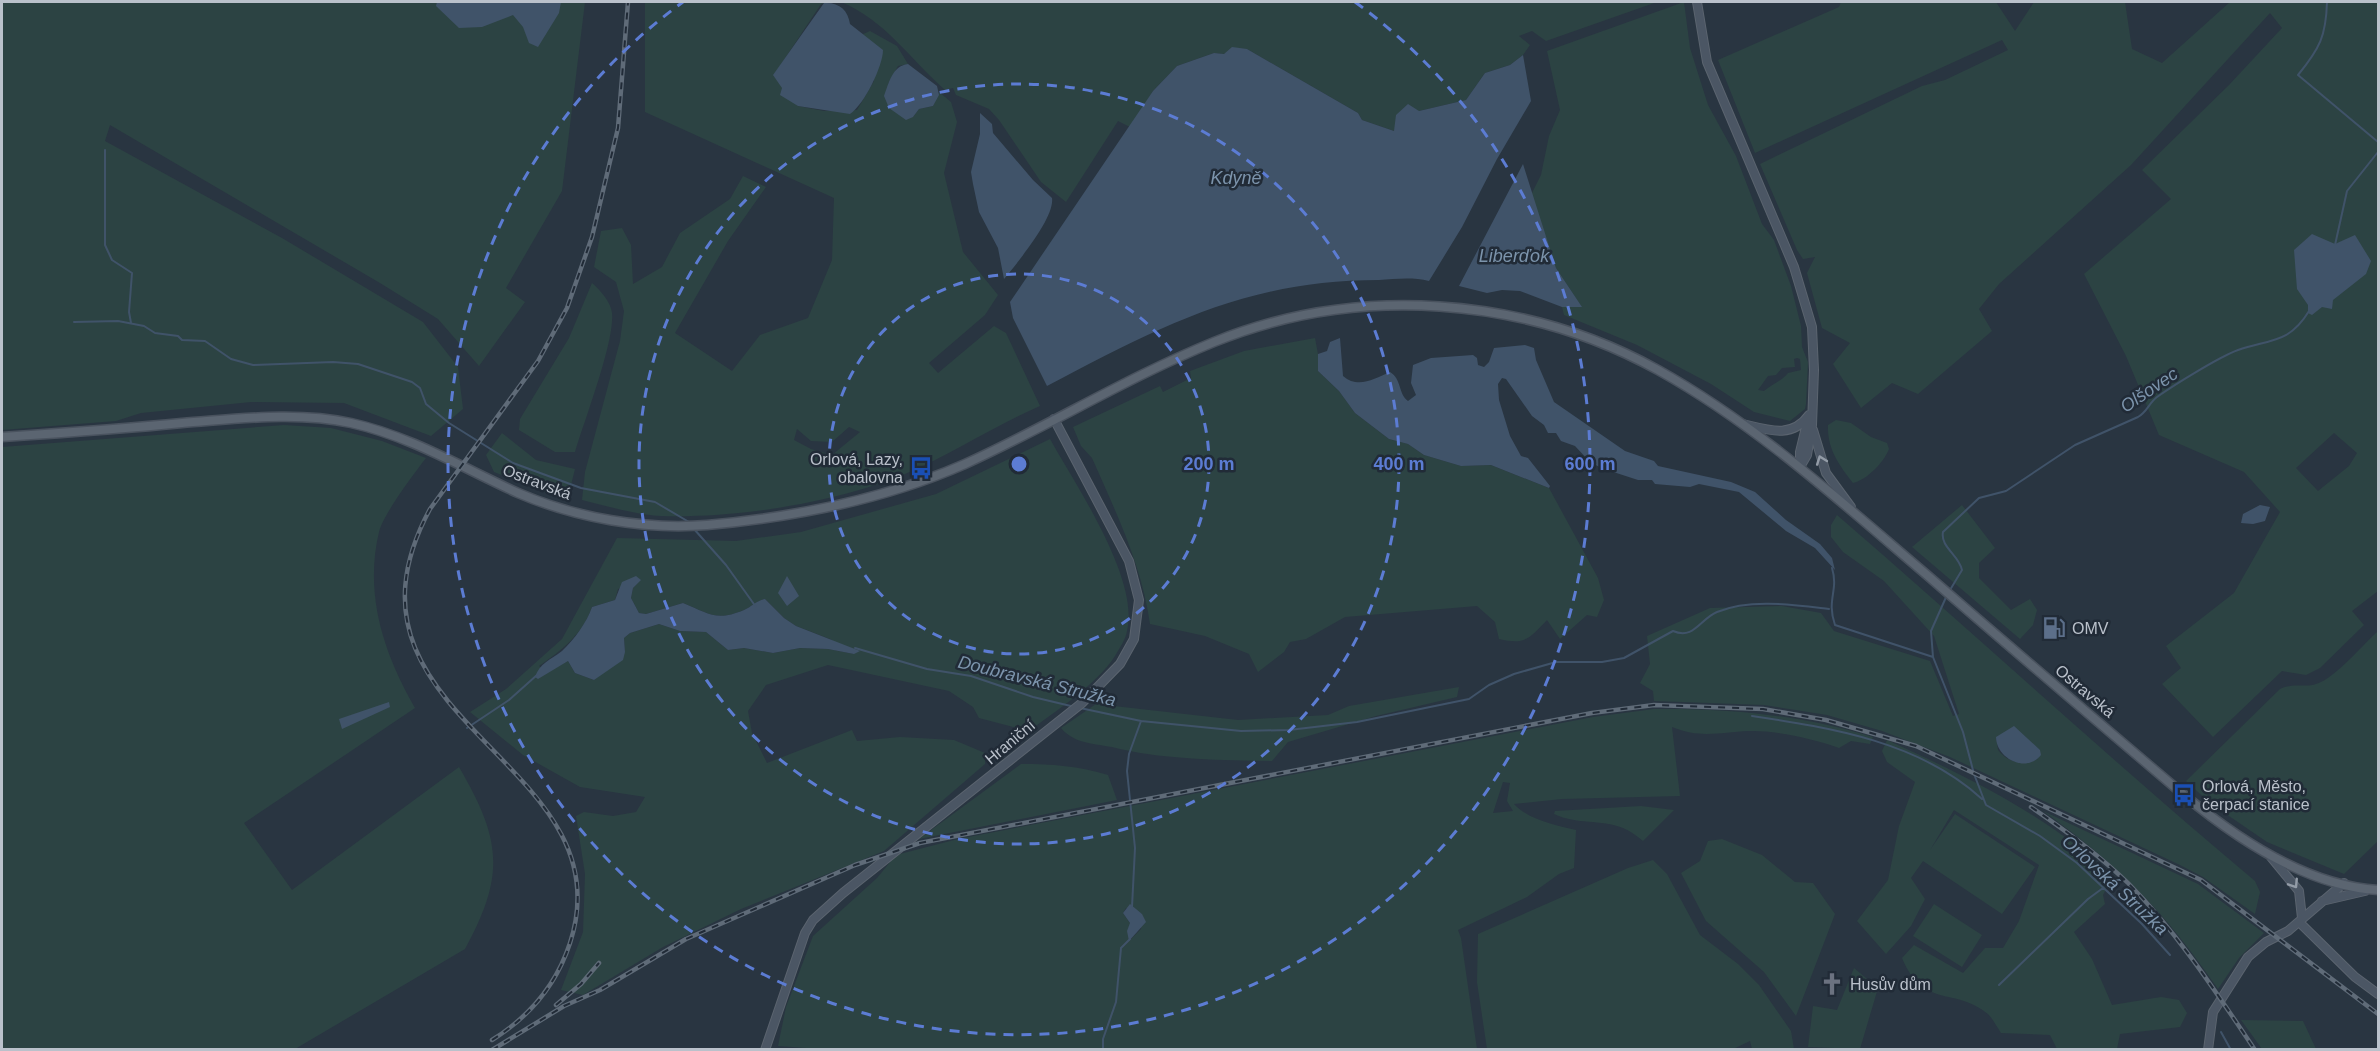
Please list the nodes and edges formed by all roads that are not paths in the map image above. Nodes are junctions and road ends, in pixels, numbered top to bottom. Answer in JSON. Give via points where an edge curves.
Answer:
{"nodes":[{"id":1,"x":1697,"y":2,"type":"edge"},
{"id":2,"x":1812,"y":406,"type":"junction"},
{"id":3,"x":1809,"y":415,"type":"junction"},
{"id":4,"x":1054,"y":419,"type":"junction"},
{"id":5,"x":1741,"y":423,"type":"junction"},
{"id":6,"x":1812,"y":425,"type":"junction"},
{"id":7,"x":2,"y":437,"type":"edge"},
{"id":8,"x":1800,"y":466,"type":"junction"},
{"id":9,"x":1866,"y":523,"type":"junction"},
{"id":10,"x":2270,"y":856,"type":"junction"},
{"id":11,"x":2344,"y":884,"type":"junction"},
{"id":12,"x":2376,"y":890,"type":"edge"},
{"id":13,"x":2320,"y":901,"type":"junction"},
{"id":14,"x":2301,"y":920,"type":"junction"},
{"id":15,"x":2379,"y":994,"type":"edge"},
{"id":16,"x":765,"y":1050,"type":"edge"},
{"id":17,"x":2208,"y":1050,"type":"edge"}],
"edges":[{"from":1,"to":2,"type":"street","via":[[1707,62],[1807,306],[1814,347]]},
{"from":2,"to":3,"type":"street"},
{"from":2,"to":6,"type":"street"},
{"from":3,"to":5,"type":"street","via":[[1798,427],[1783,432]]},
{"from":3,"to":8,"type":"street"},
{"from":4,"to":5,"type":"main road","name":"Ostravská","via":[[1238,332],[1311,314],[1404,304],[1482,311],[1596,340],[1662,372]]},
{"from":4,"to":7,"type":"main road","name":"Ostravská","via":[[963,465],[888,493],[796,514],[697,526],[640,524],[568,510],[524,495],[398,437],[326,418],[232,419]]},
{"from":4,"to":16,"type":"street","name":"Hraniční","via":[[1129,561],[1139,600],[1138,625],[1131,645],[1111,674],[1082,702],[813,920],[798,948]]},
{"from":5,"to":8,"type":"main road","name":"Ostravská"},
{"from":6,"to":8,"type":"street","via":[[1807,455]]},
{"from":9,"to":6,"type":"street","one_way":true,"via":[[1826,473]]},
{"from":8,"to":9,"type":"main road","name":"Ostravská"},
{"from":9,"to":10,"type":"main road","name":"Ostravská","via":[[2184,795]]},
{"from":10,"to":11,"type":"main road","name":"Ostravská"},
{"from":10,"to":14,"type":"street","one_way":true,"via":[[2299,891]]},
{"from":11,"to":12,"type":"main road","name":"Ostravská"},
{"from":11,"to":13,"type":"street"},
{"from":12,"to":13,"type":"street"},
{"from":13,"to":14,"type":"street"},
{"from":14,"to":15,"type":"street","via":[[2355,977]]},
{"from":14,"to":17,"type":"street","via":[[2260,946],[2240,968],[2213,1012]]}]}
